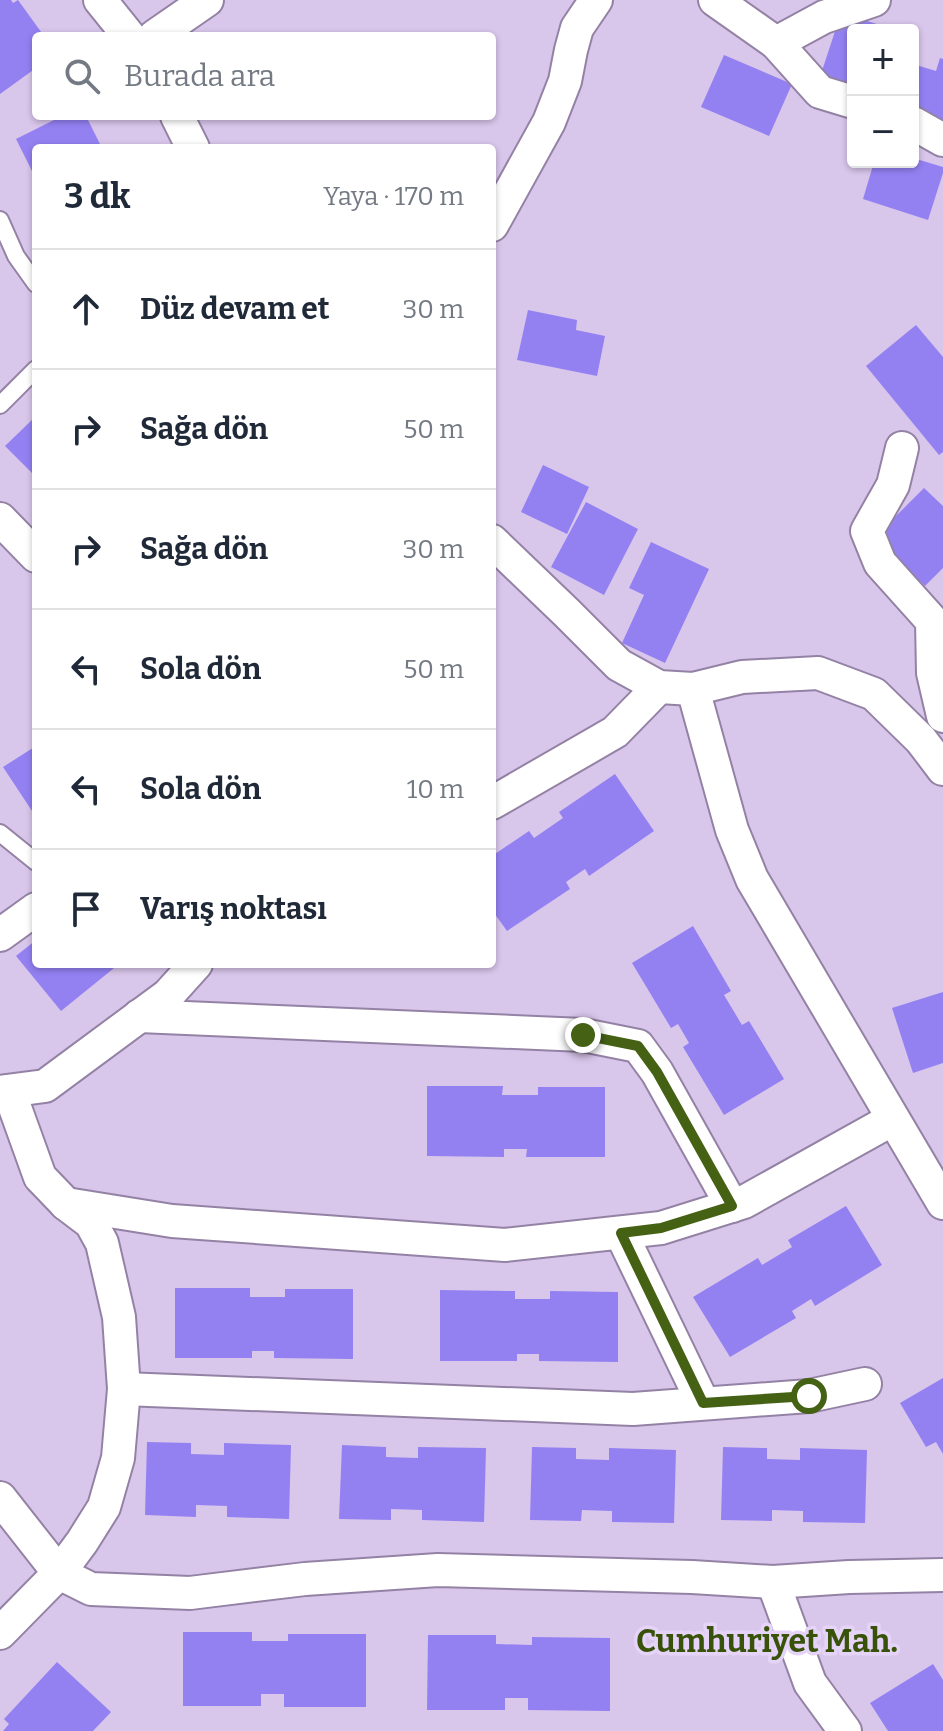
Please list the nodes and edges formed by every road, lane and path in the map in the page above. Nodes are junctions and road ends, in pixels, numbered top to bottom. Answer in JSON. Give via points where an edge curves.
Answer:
{"nodes":[{"id":1,"x":100,"y":0,"type":"edge"},
{"id":2,"x":207,"y":0,"type":"edge"},
{"id":3,"x":596,"y":0,"type":"edge"},
{"id":4,"x":715,"y":0,"type":"edge"},
{"id":5,"x":874,"y":0,"type":"edge"},
{"id":6,"x":126,"y":32,"type":"edge"},
{"id":7,"x":161,"y":32,"type":"edge"},
{"id":8,"x":776,"y":43,"type":"junction"},
{"id":9,"x":847,"y":100,"type":"edge"},
{"id":10,"x":179,"y":120,"type":"edge"},
{"id":11,"x":919,"y":126,"type":"edge"},
{"id":12,"x":943,"y":140,"type":"edge"},
{"id":13,"x":191,"y":144,"type":"edge"},
{"id":14,"x":496,"y":218,"type":"edge"},
{"id":15,"x":0,"y":220,"type":"edge"},
{"id":16,"x":32,"y":278,"type":"edge"},
{"id":17,"x":32,"y":373,"type":"edge"},
{"id":18,"x":0,"y":405,"type":"edge"},
{"id":19,"x":902,"y":448,"type":"dead end"},
{"id":20,"x":0,"y":519,"type":"edge"},
{"id":21,"x":496,"y":545,"type":"edge"},
{"id":22,"x":32,"y":552,"type":"edge"},
{"id":23,"x":659,"y":687,"type":"junction"},
{"id":24,"x":693,"y":689,"type":"junction"},
{"id":25,"x":943,"y":716,"type":"edge"},
{"id":26,"x":943,"y":769,"type":"edge"},
{"id":27,"x":496,"y":801,"type":"edge"},
{"id":28,"x":0,"y":833,"type":"edge"},
{"id":29,"x":32,"y":859,"type":"edge"},
{"id":30,"x":32,"y":912,"type":"edge"},
{"id":31,"x":0,"y":935,"type":"edge"},
{"id":32,"x":192,"y":968,"type":"edge"},
{"id":33,"x":139,"y":1016,"type":"junction"},
{"id":34,"x":4,"y":1092,"type":"edge"},
{"id":35,"x":893,"y":1119,"type":"junction"},
{"id":36,"x":943,"y":1203,"type":"edge"},
{"id":37,"x":66,"y":1204,"type":"junction"},
{"id":38,"x":732,"y":1206,"type":"junction"},
{"id":39,"x":621,"y":1233,"type":"junction"},
{"id":40,"x":865,"y":1384,"type":"dead end"},
{"id":41,"x":124,"y":1389,"type":"junction"},
{"id":42,"x":703,"y":1403,"type":"junction"},
{"id":43,"x":0,"y":1498,"type":"edge"},
{"id":44,"x":59,"y":1573,"type":"junction"},
{"id":45,"x":773,"y":1582,"type":"junction"},
{"id":46,"x":938,"y":1584,"type":"edge"},
{"id":47,"x":0,"y":1633,"type":"edge"},
{"id":48,"x":845,"y":1731,"type":"edge"}],
"edges":[{"from":1,"to":6,"type":"street"},
{"from":2,"to":7,"type":"street"},
{"from":3,"to":14,"type":"street","via":[[577,28],[549,122]]},
{"from":4,"to":8,"type":"street"},
{"from":5,"to":8,"type":"street","via":[[824,17]]},
{"from":8,"to":9,"type":"street","via":[[820,92]]},
{"from":10,"to":13,"type":"street"},
{"from":11,"to":12,"type":"street"},
{"from":15,"to":16,"type":"lane"},
{"from":17,"to":18,"type":"lane"},
{"from":19,"to":25,"type":"street","via":[[893,485],[867,531],[880,563],[932,621],[933,673]]},
{"from":20,"to":22,"type":"street"},
{"from":21,"to":23,"type":"street","via":[[619,665]]},
{"from":23,"to":24,"type":"street"},
{"from":23,"to":27,"type":"street","via":[[615,732]]},
{"from":24,"to":26,"type":"street","via":[[742,677],[818,673],[874,694]]},
{"from":24,"to":35,"type":"street","via":[[732,830],[752,879]]},
{"from":28,"to":29,"type":"lane"},
{"from":30,"to":31,"type":"street"},
{"from":32,"to":33,"type":"street"},
{"from":33,"to":34,"type":"street","via":[[45,1086]]},
{"from":33,"to":38,"type":"street","via":[[583,1035],[638,1046]]},
{"from":34,"to":37,"type":"street","via":[[40,1177]]},
{"from":35,"to":36,"type":"street"},
{"from":35,"to":38,"type":"street"},
{"from":37,"to":39,"type":"street","via":[[172,1221],[505,1245]]},
{"from":37,"to":41,"type":"street","via":[[91,1223],[102,1243],[119,1317]]},
{"from":38,"to":39,"type":"street","via":[[661,1228]]},
{"from":39,"to":42,"type":"street"},
{"from":40,"to":42,"type":"street","via":[[809,1396]]},
{"from":41,"to":42,"type":"street","via":[[633,1409]]},
{"from":41,"to":44,"type":"street","via":[[118,1458],[104,1507]]},
{"from":43,"to":44,"type":"street"},
{"from":44,"to":45,"type":"street","via":[[91,1589],[190,1593],[438,1570]]},
{"from":44,"to":47,"type":"street"},
{"from":45,"to":46,"type":"street"},
{"from":45,"to":48,"type":"street","via":[[810,1683]]}]}
